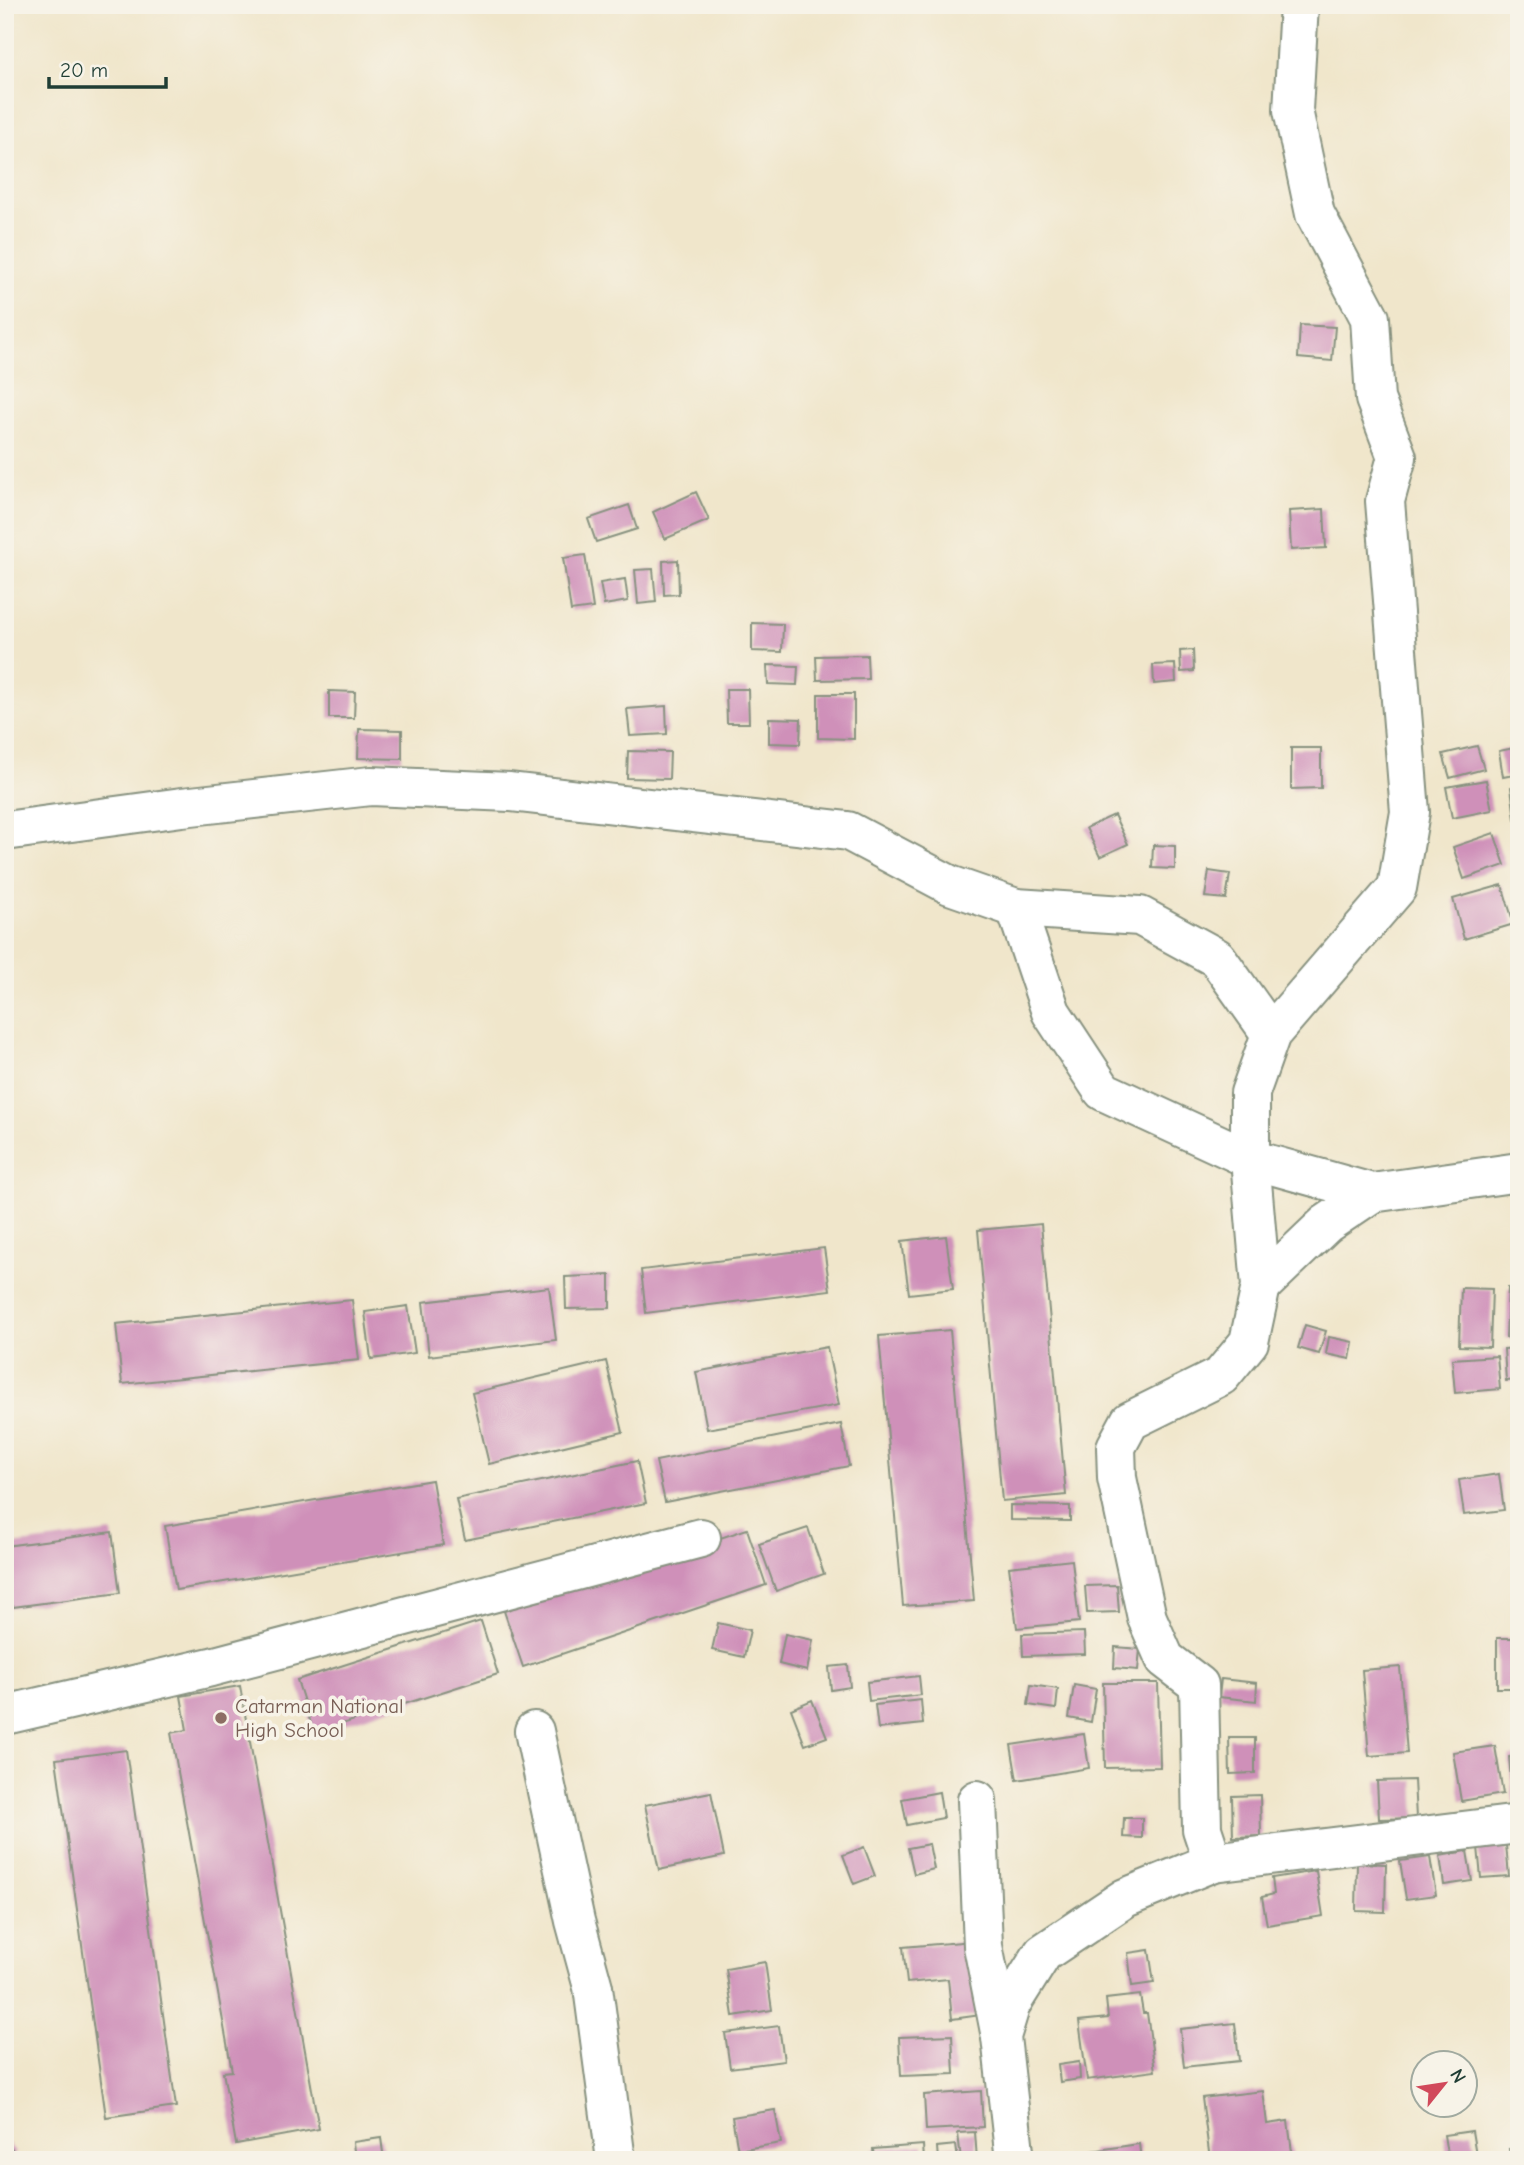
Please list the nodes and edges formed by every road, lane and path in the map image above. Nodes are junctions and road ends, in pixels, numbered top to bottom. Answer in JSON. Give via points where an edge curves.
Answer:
{"nodes":[{"id":1,"x":1299,"y":5,"type":"edge"},
{"id":2,"x":5,"y":831,"type":"edge"},
{"id":3,"x":1016,"y":908,"type":"junction"},
{"id":4,"x":1271,"y":1034,"type":"junction"},
{"id":5,"x":1250,"y":1159,"type":"junction"},
{"id":6,"x":1519,"y":1172,"type":"edge"},
{"id":7,"x":1372,"y":1193,"type":"junction"},
{"id":8,"x":1261,"y":1286,"type":"junction"},
{"id":9,"x":701,"y":1538,"type":"dead end"},
{"id":10,"x":5,"y":1715,"type":"edge"},
{"id":11,"x":534,"y":1731,"type":"dead end"},
{"id":12,"x":977,"y":1800,"type":"dead end"},
{"id":13,"x":1519,"y":1824,"type":"edge"},
{"id":14,"x":1213,"y":1861,"type":"junction"},
{"id":15,"x":1001,"y":2037,"type":"junction"},
{"id":16,"x":616,"y":2160,"type":"edge"},
{"id":17,"x":1015,"y":2160,"type":"edge"}],
"edges":[{"from":1,"to":4,"type":"street","via":[[1293,110],[1315,214],[1370,318],[1375,399],[1397,457],[1385,501],[1410,811],[1397,888]]},
{"from":2,"to":3,"type":"street","via":[[371,786],[510,792],[848,831],[950,885]]},
{"from":3,"to":4,"type":"street","via":[[1140,916],[1217,958]]},
{"from":3,"to":5,"type":"street","via":[[1051,1012],[1103,1091]]},
{"from":4,"to":5,"type":"street","via":[[1250,1093]]},
{"from":5,"to":7,"type":"street"},
{"from":5,"to":8,"type":"street"},
{"from":6,"to":7,"type":"street"},
{"from":7,"to":8,"type":"street","via":[[1326,1224]]},
{"from":8,"to":14,"type":"street","via":[[1249,1342],[1221,1376],[1130,1421],[1116,1447],[1117,1478],[1147,1618],[1166,1659],[1199,1685],[1202,1829]]},
{"from":9,"to":10,"type":"street","via":[[211,1667]]},
{"from":11,"to":16,"type":"street","via":[[593,1987]]},
{"from":12,"to":15,"type":"street","via":[[983,1946]]},
{"from":13,"to":14,"type":"street"},
{"from":14,"to":15,"type":"street","via":[[1125,1898],[1043,1953],[1011,2004]]},
{"from":15,"to":17,"type":"street"}]}
